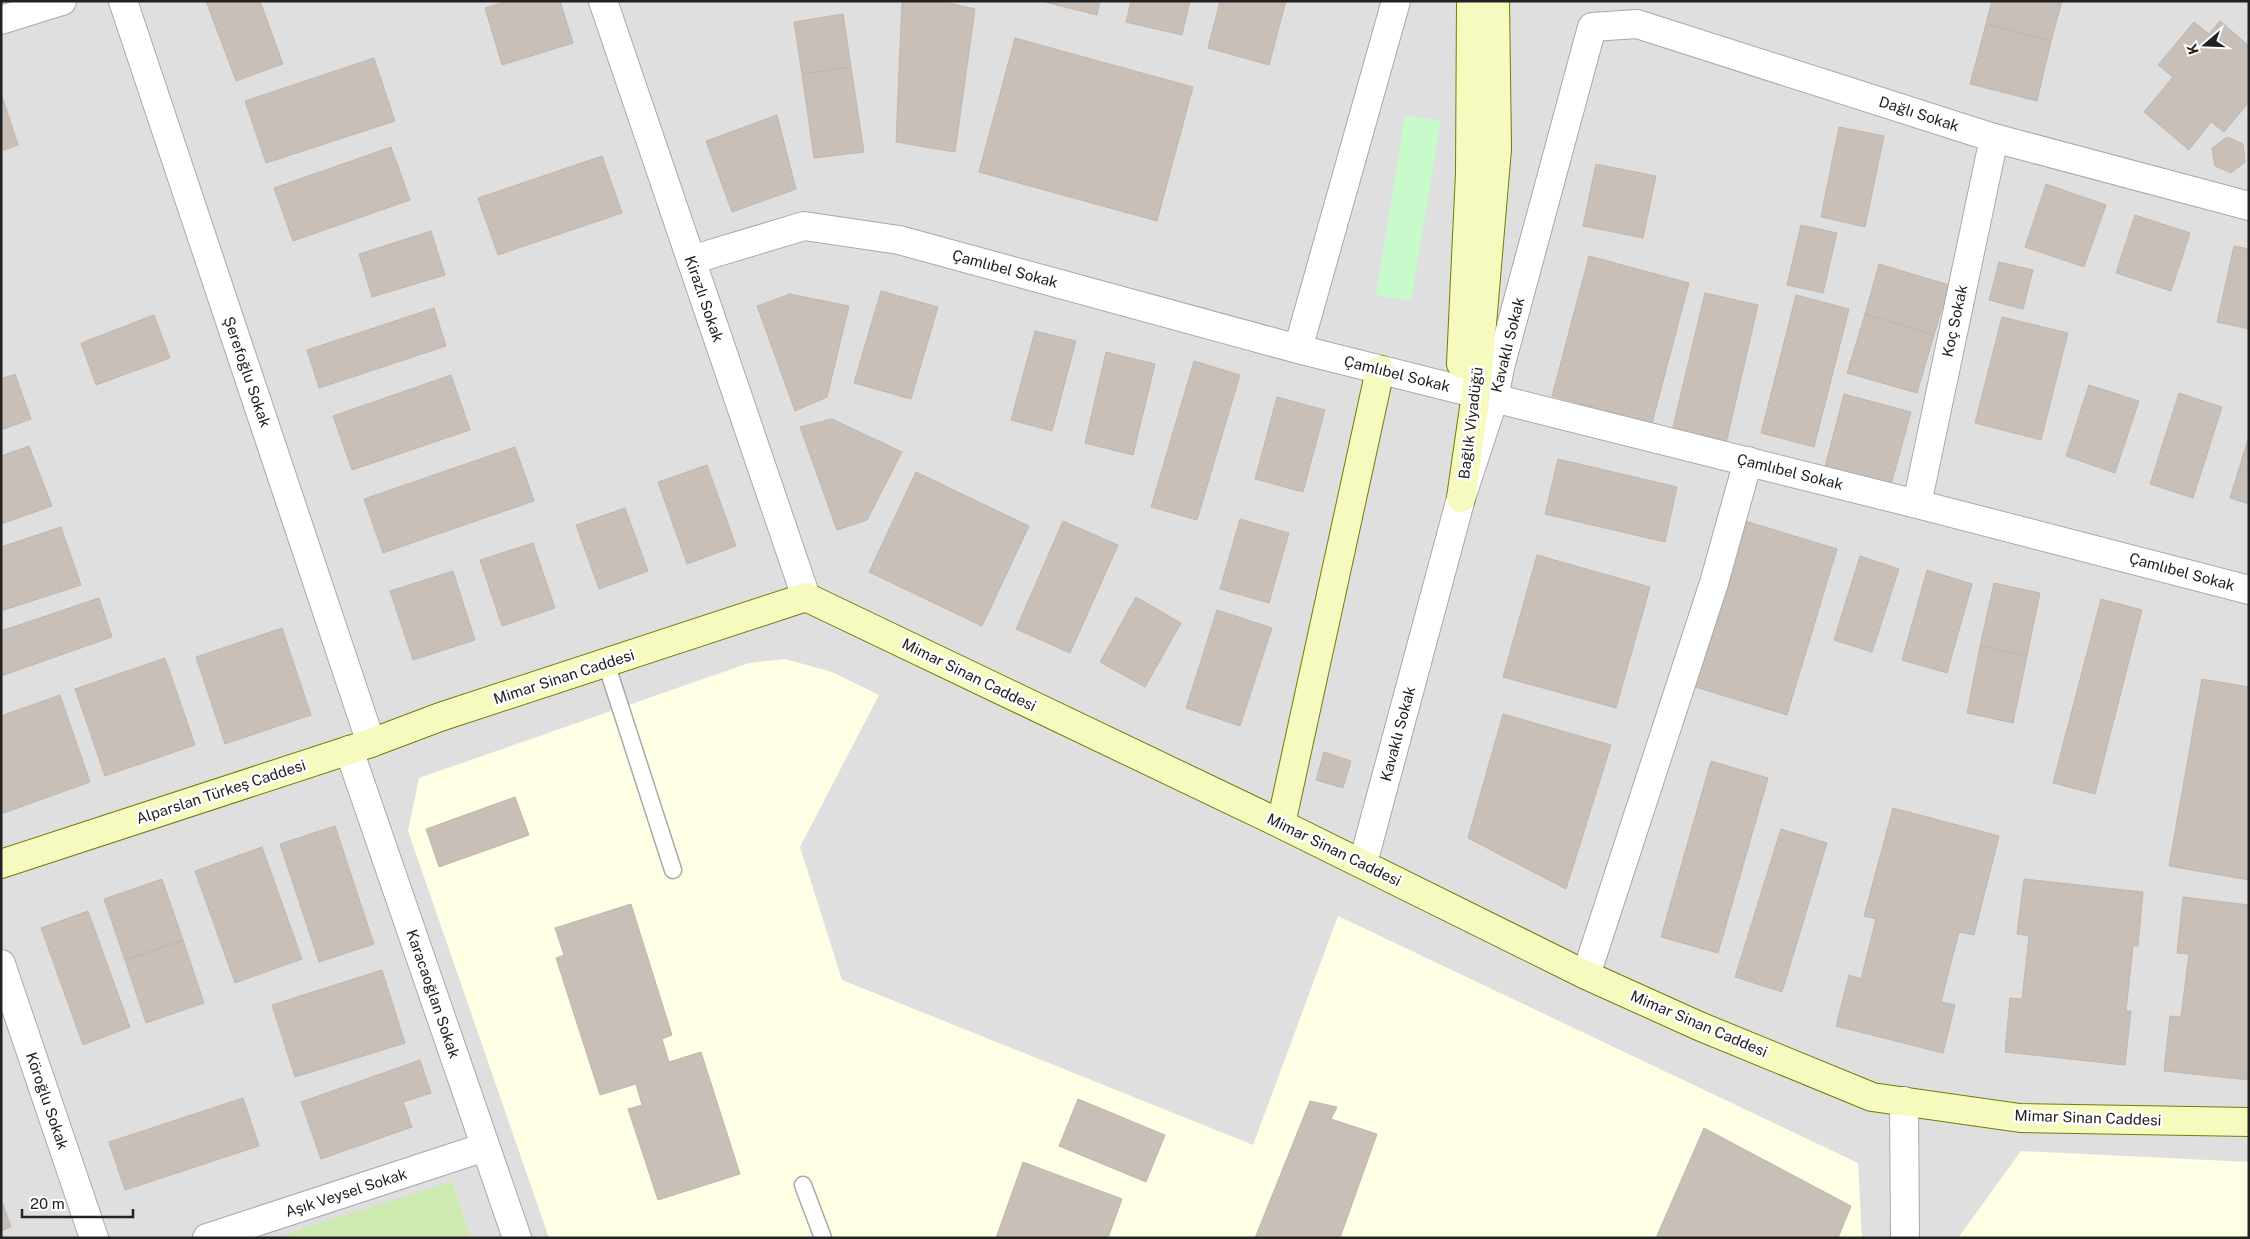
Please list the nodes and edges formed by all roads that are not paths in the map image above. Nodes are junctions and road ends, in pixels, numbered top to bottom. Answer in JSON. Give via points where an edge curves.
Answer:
{"nodes":[{"id":1,"x":62,"y":1,"type":"edge"},
{"id":2,"x":123,"y":1,"type":"edge"},
{"id":3,"x":603,"y":1,"type":"edge"},
{"id":4,"x":1396,"y":1,"type":"edge"},
{"id":5,"x":1471,"y":1,"type":"edge"},
{"id":6,"x":1495,"y":1,"type":"edge"},
{"id":7,"x":1640,"y":12,"type":"edge"},
{"id":8,"x":1,"y":20,"type":"edge"},
{"id":9,"x":1592,"y":27,"type":"joint"},
{"id":10,"x":1994,"y":138,"type":"junction"},
{"id":11,"x":2249,"y":206,"type":"edge"},
{"id":12,"x":691,"y":260,"type":"junction"},
{"id":13,"x":1298,"y":349,"type":"junction"},
{"id":14,"x":1380,"y":370,"type":"junction"},
{"id":15,"x":1477,"y":394,"type":"junction"},
{"id":16,"x":1748,"y":461,"type":"junction"},
{"id":17,"x":1461,"y":498,"type":"junction"},
{"id":18,"x":1917,"y":504,"type":"junction"},
{"id":19,"x":2249,"y":590,"type":"edge"},
{"id":20,"x":806,"y":597,"type":"junction"},
{"id":21,"x":606,"y":663,"type":"junction"},
{"id":22,"x":440,"y":718,"type":"joint"},
{"id":23,"x":360,"y":746,"type":"junction"},
{"id":24,"x":1281,"y":824,"type":"junction"},
{"id":25,"x":1363,"y":863,"type":"junction"},
{"id":26,"x":1,"y":864,"type":"edge"},
{"id":27,"x":673,"y":870,"type":"dead end"},
{"id":28,"x":1,"y":964,"type":"edge"},
{"id":29,"x":1586,"y":974,"type":"junction"},
{"id":30,"x":1904,"y":1100,"type":"junction"},
{"id":31,"x":2249,"y":1122,"type":"edge"},
{"id":32,"x":485,"y":1146,"type":"junction"},
{"id":33,"x":803,"y":1185,"type":"dead end"},
{"id":34,"x":94,"y":1238,"type":"edge"},
{"id":35,"x":207,"y":1238,"type":"edge"},
{"id":36,"x":517,"y":1238,"type":"edge"},
{"id":37,"x":823,"y":1238,"type":"edge"},
{"id":38,"x":1905,"y":1238,"type":"edge"}],
"edges":[{"from":1,"to":8,"type":"street"},
{"from":2,"to":23,"type":"street","name":"Şerefoğlu Sokak"},
{"from":3,"to":12,"type":"street","name":"Kirazlı Sokak"},
{"from":4,"to":13,"type":"street"},
{"from":5,"to":15,"type":"street","name":"Bağlık Viyadüğü","via":[[1470,173]]},
{"from":6,"to":15,"type":"street","name":"Bağlık Viyadüğü","via":[[1497,149]]},
{"from":7,"to":9,"type":"street","name":"Dağlı Sokak"},
{"from":7,"to":10,"type":"street","name":"Dağlı Sokak"},
{"from":9,"to":15,"type":"street","name":"Kavaklı Sokak","via":[[1500,366]]},
{"from":10,"to":11,"type":"street","name":"Dağlı Sokak"},
{"from":10,"to":18,"type":"street","name":"Koç Sokak"},
{"from":12,"to":13,"type":"street","name":"Çamlıbel Sokak","via":[[804,226],[899,240]]},
{"from":12,"to":20,"type":"street","name":"Kirazlı Sokak"},
{"from":13,"to":14,"type":"street","name":"Çamlıbel Sokak"},
{"from":14,"to":15,"type":"street","name":"Çamlıbel Sokak"},
{"from":14,"to":24,"type":"street"},
{"from":15,"to":16,"type":"street","name":"Çamlıbel Sokak"},
{"from":15,"to":17,"type":"street","name":"Bağlık Viyadüğü"},
{"from":15,"to":17,"type":"street","name":"Kavaklı Sokak"},
{"from":16,"to":18,"type":"street","name":"Çamlıbel Sokak"},
{"from":16,"to":29,"type":"street","via":[[1714,583]]},
{"from":17,"to":25,"type":"street","name":"Kavaklı Sokak"},
{"from":18,"to":19,"type":"street","name":"Çamlıbel Sokak"},
{"from":20,"to":21,"type":"street","name":"Mimar Sinan Caddesi"},
{"from":20,"to":24,"type":"street","name":"Mimar Sinan Caddesi"},
{"from":21,"to":22,"type":"street","name":"Mimar Sinan Caddesi"},
{"from":21,"to":27,"type":"lane"},
{"from":22,"to":23,"type":"street","name":"Alparslan Türkeş Caddesi"},
{"from":23,"to":26,"type":"street","name":"Alparslan Türkeş Caddesi"},
{"from":23,"to":32,"type":"street","name":"Karacaoğlan Sokak"},
{"from":24,"to":25,"type":"street","name":"Mimar Sinan Caddesi"},
{"from":25,"to":29,"type":"street","name":"Mimar Sinan Caddesi"},
{"from":28,"to":34,"type":"street","name":"Köroğlu Sokak"},
{"from":29,"to":30,"type":"street","name":"Mimar Sinan Caddesi","via":[[1699,1026],[1872,1097]]},
{"from":30,"to":31,"type":"street","name":"Mimar Sinan Caddesi","via":[[2020,1118]]},
{"from":30,"to":38,"type":"street"},
{"from":32,"to":35,"type":"street","name":"Aşık Veysel Sokak"},
{"from":32,"to":36,"type":"street","name":"Karacaoğlan Sokak"},
{"from":33,"to":37,"type":"lane"}]}
